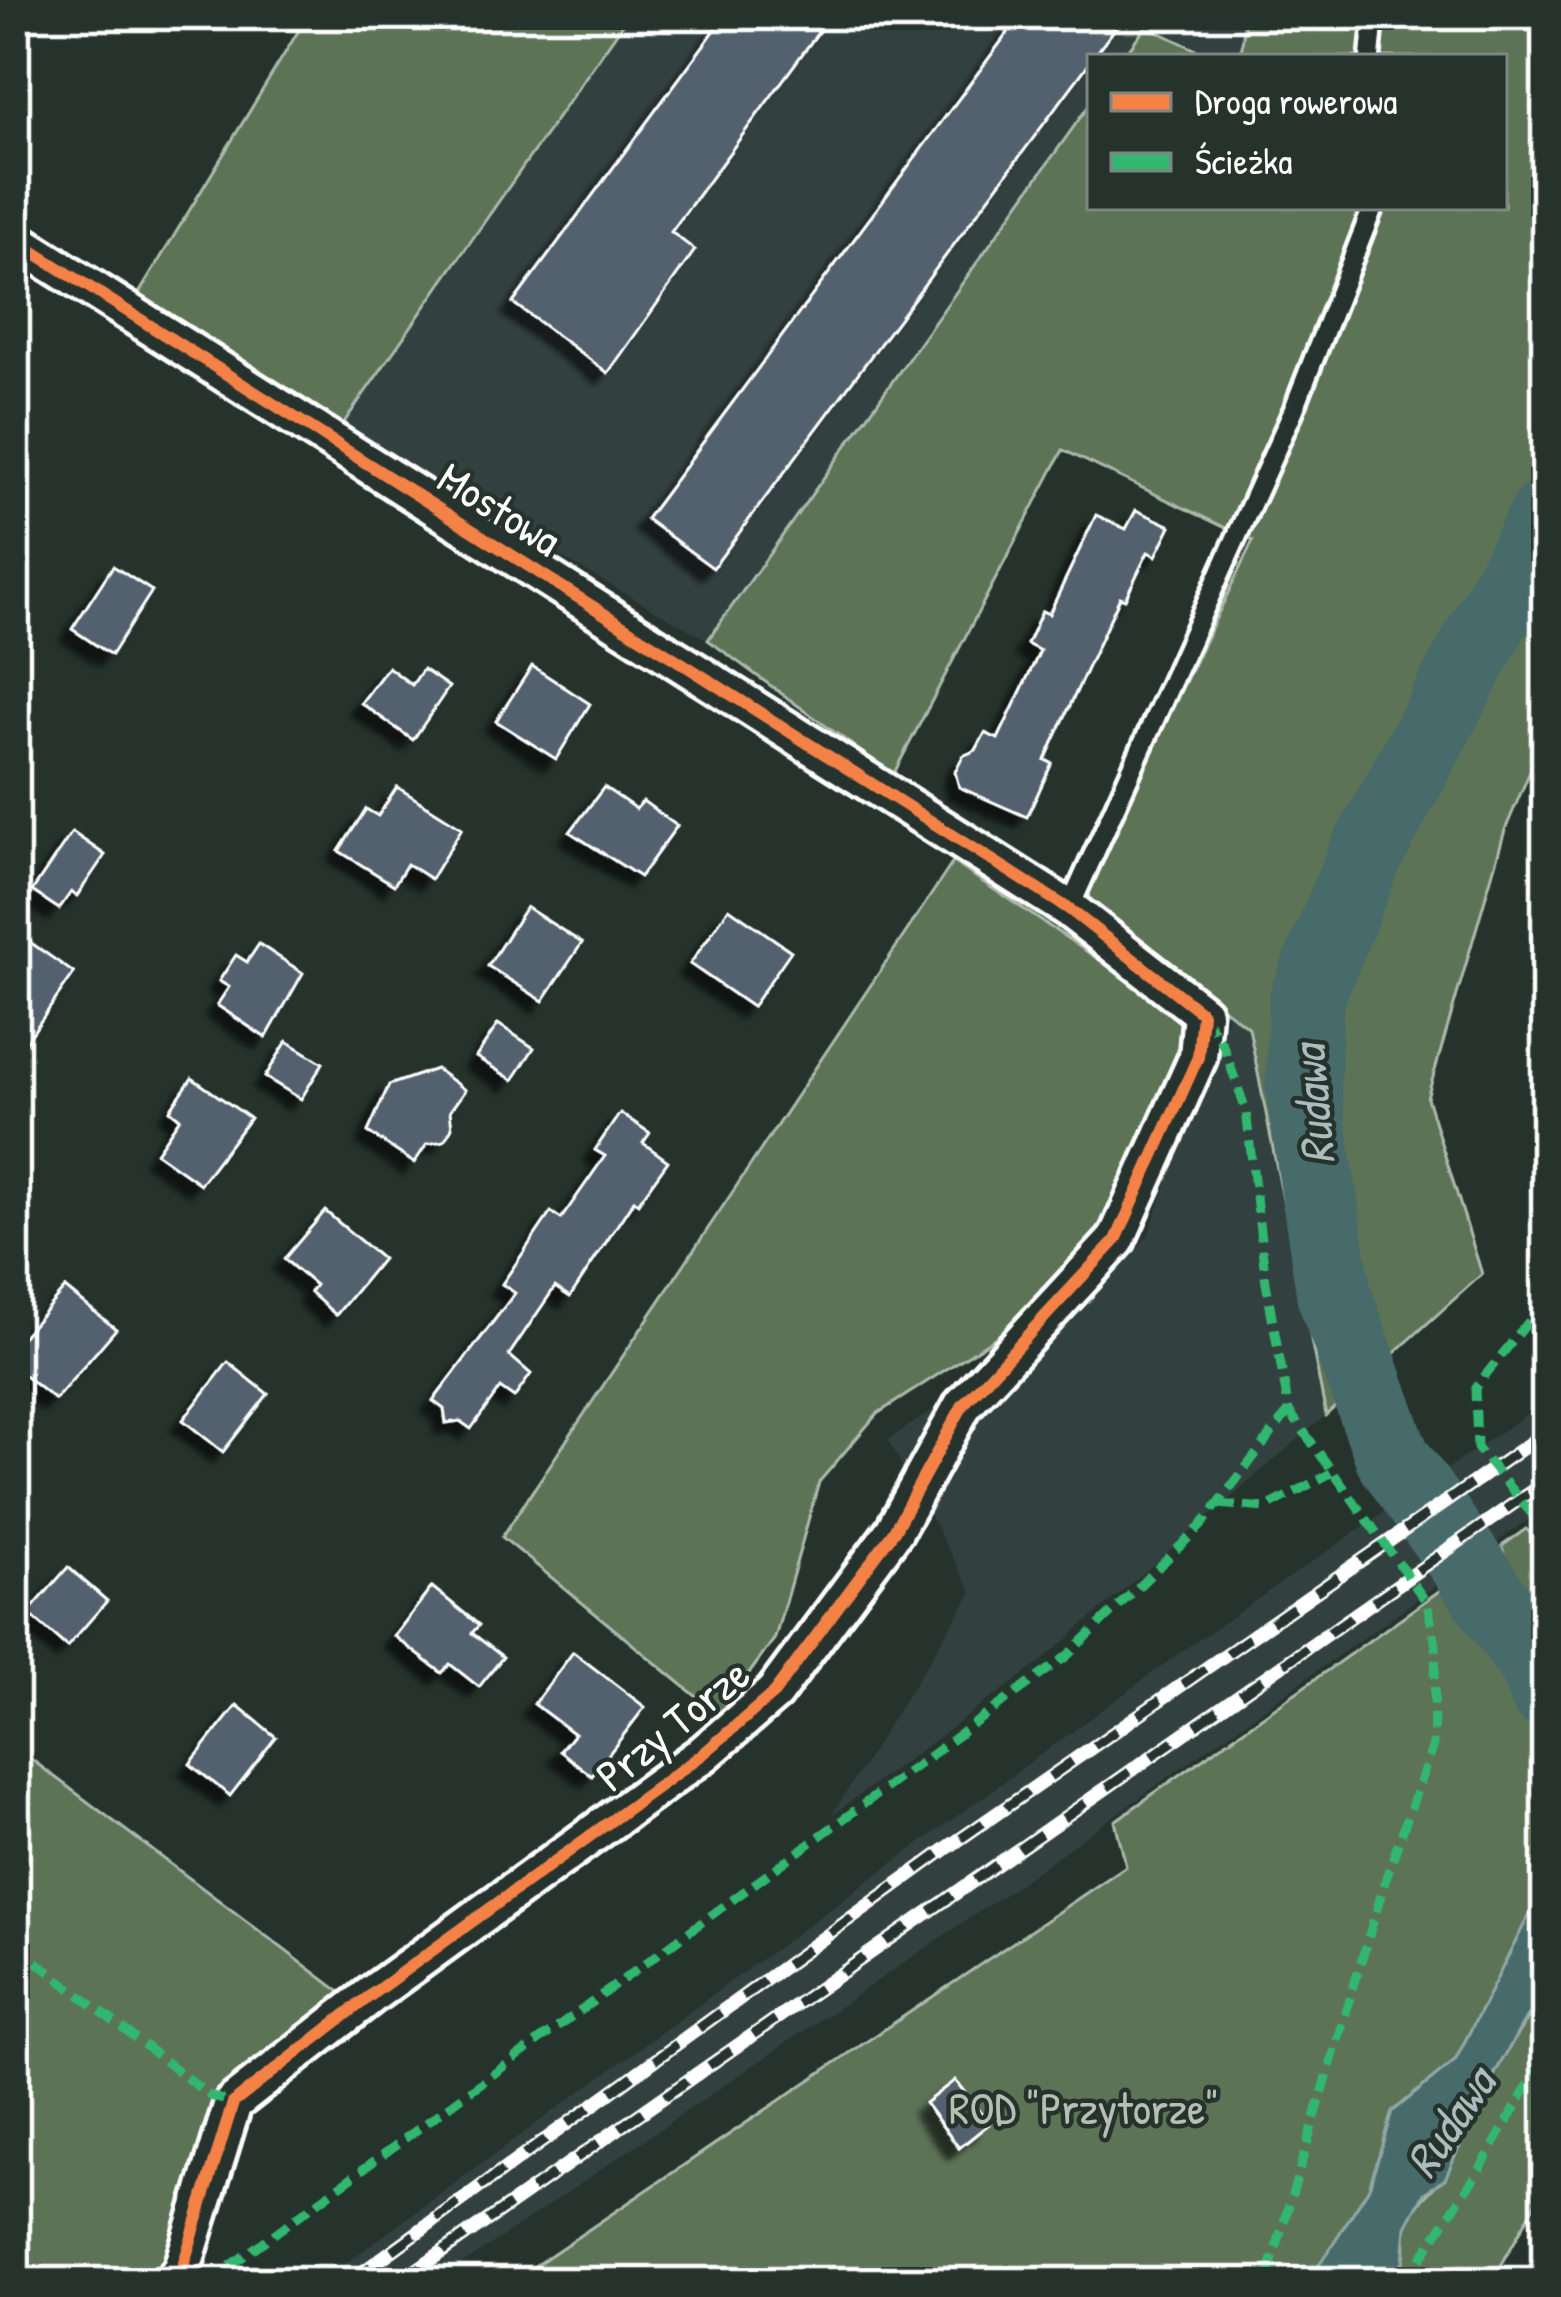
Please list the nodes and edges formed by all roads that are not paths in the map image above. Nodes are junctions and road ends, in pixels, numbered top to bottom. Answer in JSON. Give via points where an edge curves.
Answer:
{"nodes":[{"id":1,"x":1374,"y":15,"type":"edge"},
{"id":2,"x":1370,"y":54,"type":"edge"},
{"id":3,"x":1372,"y":210,"type":"edge"},
{"id":4,"x":15,"y":240,"type":"edge"},
{"id":5,"x":1069,"y":909,"type":"junction"},
{"id":6,"x":1202,"y":1013,"type":"joint"},
{"id":7,"x":172,"y":2282,"type":"edge"}],
"edges":[{"from":1,"to":2,"type":"lane"},
{"from":3,"to":5,"type":"lane","via":[[1294,410]]},
{"from":4,"to":5,"type":"street","name":"Mostowa"},
{"from":5,"to":6,"type":"street","name":"Mostowa"},
{"from":6,"to":7,"type":"street","name":"Przy Torze","via":[[1198,1057],[1116,1240],[963,1405],[894,1531],[774,1693],[233,2103]]}]}
